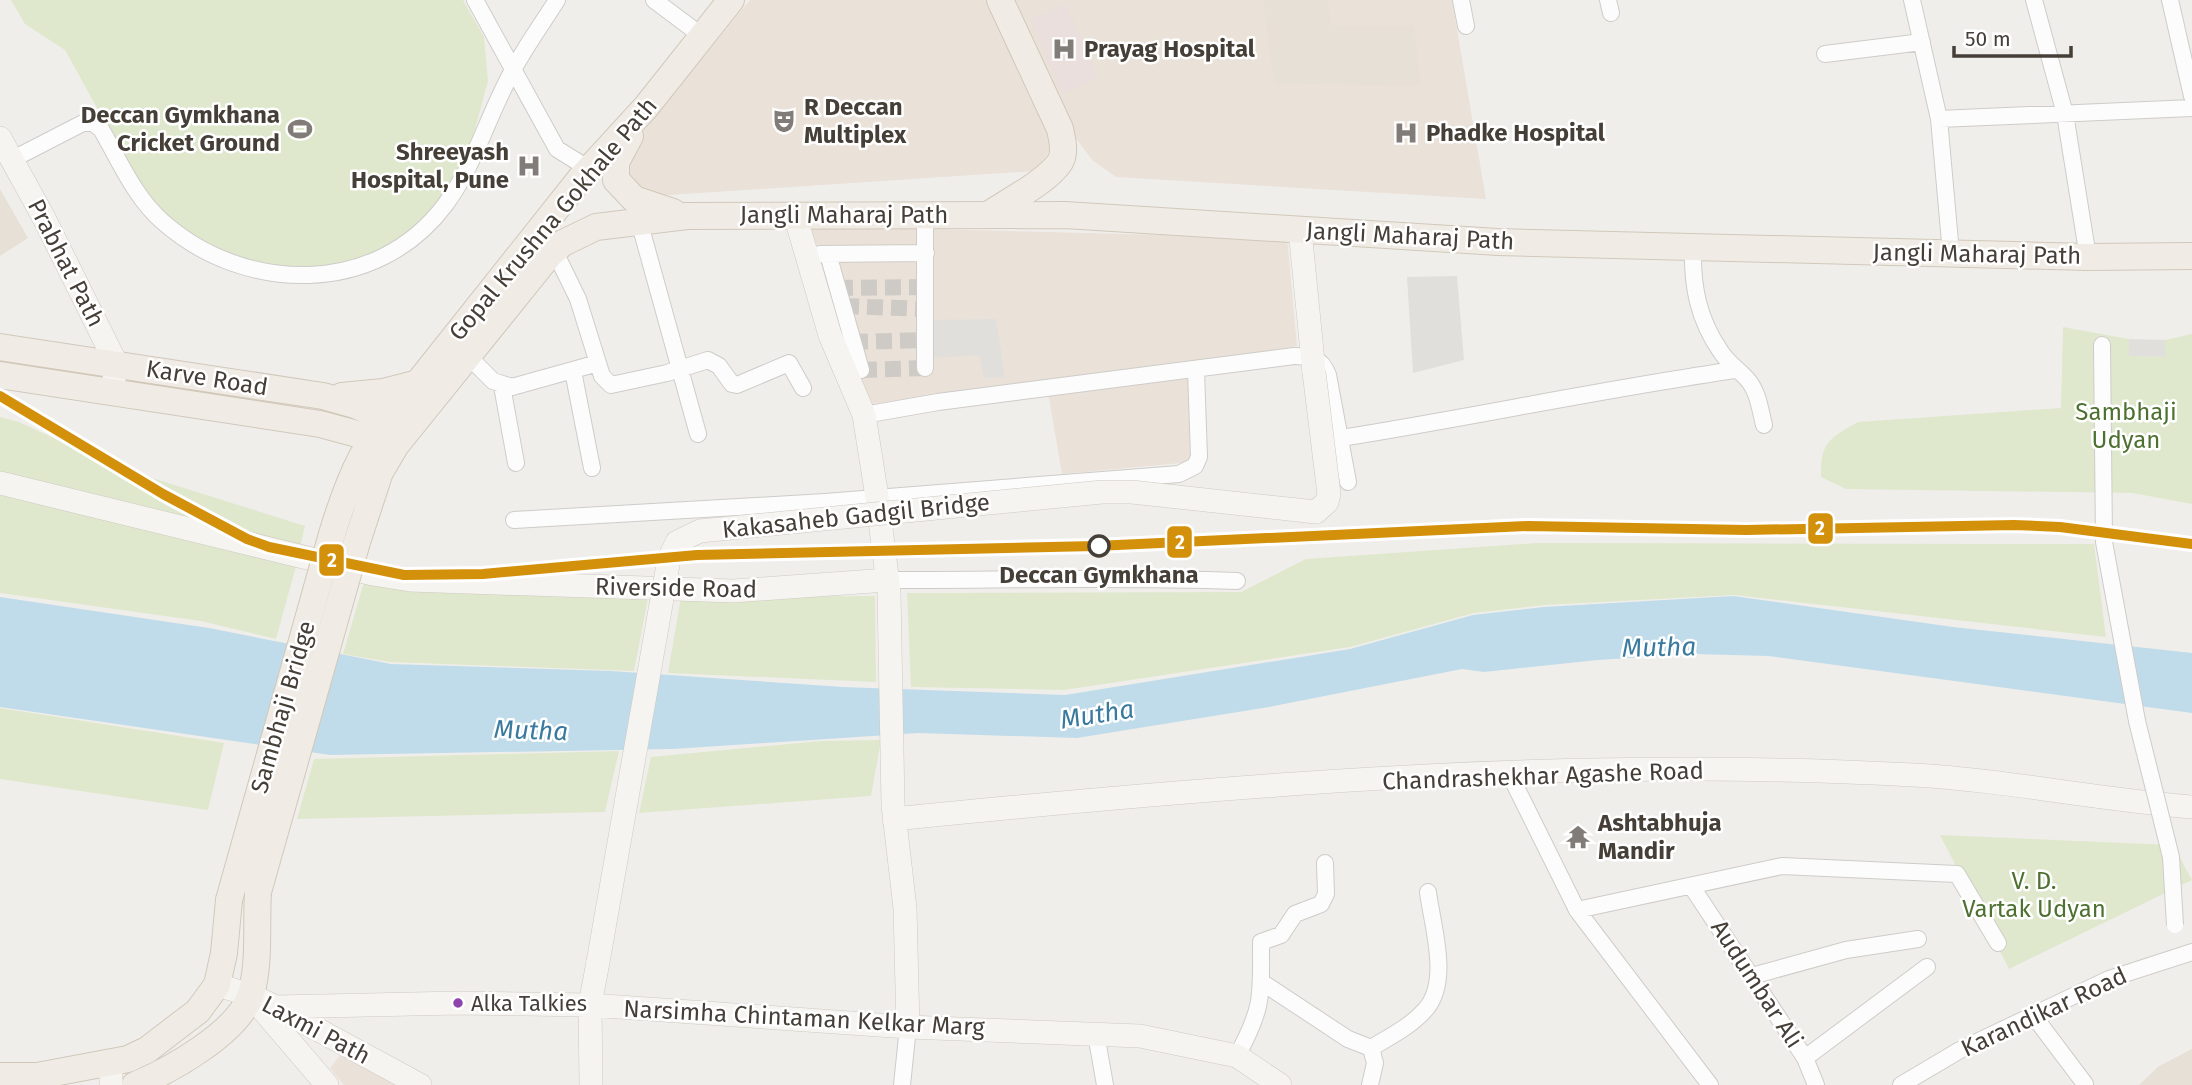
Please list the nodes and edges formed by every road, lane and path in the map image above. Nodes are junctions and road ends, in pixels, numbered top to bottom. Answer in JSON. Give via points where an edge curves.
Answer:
{"nodes":[{"id":1,"x":475,"y":0,"type":"edge"},
{"id":2,"x":557,"y":0,"type":"edge"},
{"id":3,"x":654,"y":0,"type":"edge"},
{"id":4,"x":731,"y":0,"type":"edge"},
{"id":5,"x":1000,"y":0,"type":"edge"},
{"id":6,"x":1461,"y":0,"type":"edge"},
{"id":7,"x":1912,"y":0,"type":"edge"},
{"id":8,"x":2034,"y":0,"type":"edge"},
{"id":9,"x":2170,"y":0,"type":"edge"},
{"id":10,"x":1466,"y":26,"type":"dead end"},
{"id":11,"x":702,"y":36,"type":"junction"},
{"id":12,"x":1922,"y":42,"type":"junction"},
{"id":13,"x":1825,"y":54,"type":"dead end"},
{"id":14,"x":512,"y":71,"type":"junction"},
{"id":15,"x":2192,"y":96,"type":"edge"},
{"id":16,"x":646,"y":107,"type":"junction"},
{"id":17,"x":2192,"y":108,"type":"edge"},
{"id":18,"x":2065,"y":114,"type":"junction"},
{"id":19,"x":1939,"y":119,"type":"junction"},
{"id":20,"x":0,"y":138,"type":"edge"},
{"id":21,"x":13,"y":159,"type":"junction"},
{"id":22,"x":589,"y":169,"type":"junction"},
{"id":23,"x":795,"y":215,"type":"junction"},
{"id":24,"x":925,"y":215,"type":"junction"},
{"id":25,"x":988,"y":215,"type":"junction"},
{"id":26,"x":687,"y":216,"type":"junction"},
{"id":27,"x":634,"y":221,"type":"junction"},
{"id":28,"x":1300,"y":230,"type":"junction"},
{"id":29,"x":558,"y":247,"type":"junction"},
{"id":30,"x":1693,"y":248,"type":"junction"},
{"id":31,"x":926,"y":253,"type":"junction"},
{"id":32,"x":1951,"y":253,"type":"junction"},
{"id":33,"x":817,"y":254,"type":"junction"},
{"id":34,"x":2192,"y":256,"type":"edge"},
{"id":35,"x":2088,"y":257,"type":"junction"},
{"id":36,"x":2102,"y":345,"type":"dead end"},
{"id":37,"x":0,"y":347,"type":"edge"},
{"id":38,"x":468,"y":356,"type":"junction"},
{"id":39,"x":116,"y":363,"type":"junction"},
{"id":40,"x":598,"y":363,"type":"junction"},
{"id":41,"x":1312,"y":364,"type":"junction"},
{"id":42,"x":681,"y":368,"type":"junction"},
{"id":43,"x":925,"y":368,"type":"dead end"},
{"id":44,"x":573,"y":370,"type":"junction"},
{"id":45,"x":861,"y":370,"type":"dead end"},
{"id":46,"x":1196,"y":370,"type":"junction"},
{"id":47,"x":1735,"y":370,"type":"junction"},
{"id":48,"x":0,"y":375,"type":"edge"},
{"id":49,"x":995,"y":378,"type":"dead end"},
{"id":50,"x":418,"y":383,"type":"junction"},
{"id":51,"x":502,"y":386,"type":"junction"},
{"id":52,"x":803,"y":388,"type":"dead end"},
{"id":53,"x":113,"y":392,"type":"junction"},
{"id":54,"x":997,"y":395,"type":"junction"},
{"id":55,"x":323,"y":396,"type":"junction"},
{"id":56,"x":864,"y":415,"type":"junction"},
{"id":57,"x":320,"y":424,"type":"junction"},
{"id":58,"x":1764,"y":425,"type":"dead end"},
{"id":59,"x":391,"y":432,"type":"junction"},
{"id":60,"x":698,"y":434,"type":"dead end"},
{"id":61,"x":1341,"y":438,"type":"junction"},
{"id":62,"x":516,"y":463,"type":"dead end"},
{"id":63,"x":592,"y":468,"type":"dead end"},
{"id":64,"x":1348,"y":482,"type":"dead end"},
{"id":65,"x":0,"y":483,"type":"edge"},
{"id":66,"x":346,"y":487,"type":"junction"},
{"id":67,"x":877,"y":497,"type":"junction"},
{"id":68,"x":514,"y":520,"type":"dead end"},
{"id":69,"x":344,"y":538,"type":"junction"},
{"id":70,"x":1237,"y":581,"type":"dead end"},
{"id":71,"x":888,"y":586,"type":"junction"},
{"id":72,"x":1509,"y":773,"type":"junction"},
{"id":73,"x":2192,"y":807,"type":"edge"},
{"id":74,"x":894,"y":812,"type":"junction"},
{"id":75,"x":1325,"y":863,"type":"dead end"},
{"id":76,"x":1692,"y":887,"type":"junction"},
{"id":77,"x":1428,"y":892,"type":"dead end"},
{"id":78,"x":1577,"y":910,"type":"junction"},
{"id":79,"x":2175,"y":925,"type":"dead end"},
{"id":80,"x":1918,"y":939,"type":"dead end"},
{"id":81,"x":1998,"y":943,"type":"dead end"},
{"id":82,"x":2192,"y":952,"type":"edge"},
{"id":83,"x":1927,"y":967,"type":"dead end"},
{"id":84,"x":1752,"y":976,"type":"junction"},
{"id":85,"x":1263,"y":984,"type":"junction"},
{"id":86,"x":217,"y":985,"type":"junction"},
{"id":87,"x":251,"y":995,"type":"junction"},
{"id":88,"x":590,"y":1005,"type":"junction"},
{"id":89,"x":276,"y":1007,"type":"junction"},
{"id":90,"x":2033,"y":1015,"type":"junction"},
{"id":91,"x":908,"y":1027,"type":"junction"},
{"id":92,"x":1096,"y":1034,"type":"junction"},
{"id":93,"x":342,"y":1045,"type":"junction"},
{"id":94,"x":1371,"y":1048,"type":"junction"},
{"id":95,"x":1237,"y":1056,"type":"junction"},
{"id":96,"x":1805,"y":1058,"type":"junction"},
{"id":97,"x":119,"y":1073,"type":"edge"},
{"id":98,"x":0,"y":1076,"type":"edge"},
{"id":99,"x":1923,"y":1080,"type":"edge"},
{"id":100,"x":324,"y":1082,"type":"edge"},
{"id":101,"x":2085,"y":1084,"type":"edge"},
{"id":102,"x":135,"y":1085,"type":"edge"},
{"id":103,"x":420,"y":1085,"type":"edge"},
{"id":104,"x":591,"y":1085,"type":"edge"},
{"id":105,"x":902,"y":1085,"type":"edge"},
{"id":106,"x":1105,"y":1085,"type":"edge"},
{"id":107,"x":1280,"y":1085,"type":"edge"},
{"id":108,"x":1370,"y":1085,"type":"edge"},
{"id":109,"x":1710,"y":1085,"type":"edge"},
{"id":110,"x":1816,"y":1085,"type":"edge"},
{"id":111,"x":1901,"y":1085,"type":"edge"}],
"edges":[{"from":1,"to":14,"type":"street"},
{"from":2,"to":14,"type":"street"},
{"from":3,"to":11,"type":"street"},
{"from":4,"to":11,"type":"main road","name":"Gopal Krushna Gokhale Path"},
{"from":5,"to":25,"type":"main road","via":[[1060,129],[1063,149],[1060,162],[1045,177]]},
{"from":6,"to":10,"type":"street"},
{"from":7,"to":12,"type":"street"},
{"from":8,"to":18,"type":"street"},
{"from":9,"to":15,"type":"street"},
{"from":11,"to":16,"type":"main road","name":"Gopal Krushna Gokhale Path"},
{"from":12,"to":13,"type":"street"},
{"from":12,"to":19,"type":"street"},
{"from":14,"to":21,"type":"street","via":[[464,173],[435,217],[386,255],[327,275],[291,277],[256,271],[190,243],[148,206],[93,123],[83,123]]},
{"from":14,"to":22,"type":"street","via":[[557,149]]},
{"from":16,"to":22,"type":"main road","name":"Gopal Krushna Gokhale Path"},
{"from":16,"to":26,"type":"main road","via":[[616,162],[615,180],[634,199]]},
{"from":17,"to":18,"type":"street"},
{"from":18,"to":19,"type":"street"},
{"from":18,"to":35,"type":"street"},
{"from":19,"to":32,"type":"street"},
{"from":20,"to":21,"type":"street","name":"Prabhat Path"},
{"from":21,"to":39,"type":"street","name":"Prabhat Path"},
{"from":22,"to":50,"type":"main road","name":"Gopal Krushna Gokhale Path"},
{"from":23,"to":24,"type":"main road","name":"Jangli Maharaj Path"},
{"from":23,"to":26,"type":"main road","name":"Jangli Maharaj Path"},
{"from":23,"to":33,"type":"street"},
{"from":24,"to":25,"type":"main road","name":"Jangli Maharaj Path"},
{"from":24,"to":31,"type":"street"},
{"from":25,"to":28,"type":"main road","name":"Jangli Maharaj Path","via":[[1065,215]]},
{"from":26,"to":27,"type":"main road","name":"Jangli Maharaj Path"},
{"from":27,"to":29,"type":"main road","name":"Gopal Krushna Gokhale Path","via":[[596,227]]},
{"from":27,"to":42,"type":"street"},
{"from":28,"to":30,"type":"main road","name":"Jangli Maharaj Path"},
{"from":28,"to":41,"type":"street"},
{"from":29,"to":38,"type":"main road"},
{"from":29,"to":40,"type":"street"},
{"from":30,"to":32,"type":"main road","name":"Jangli Maharaj Path"},
{"from":30,"to":47,"type":"street","via":[[1697,306]]},
{"from":31,"to":33,"type":"street"},
{"from":31,"to":43,"type":"street"},
{"from":32,"to":35,"type":"main road","name":"Jangli Maharaj Path"},
{"from":33,"to":45,"type":"street"},
{"from":33,"to":56,"type":"street","via":[[830,335]]},
{"from":34,"to":35,"type":"main road","name":"Jangli Maharaj Path"},
{"from":36,"to":79,"type":"street","bridge":true,"via":[[2104,542],[2137,721],[2171,857]]},
{"from":37,"to":39,"type":"main road","name":"Karve Road"},
{"from":38,"to":51,"type":"street"},
{"from":38,"to":59,"type":"main road"},
{"from":39,"to":53,"type":"street"},
{"from":39,"to":55,"type":"main road","name":"Karve Road"},
{"from":40,"to":42,"type":"street","via":[[611,385]]},
{"from":40,"to":44,"type":"street"},
{"from":41,"to":46,"type":"street","via":[[1294,356]]},
{"from":41,"to":61,"type":"street","via":[[1325,365]]},
{"from":41,"to":88,"type":"street","name":"Kakasaheb Gadgil Bridge","bridge":true,"via":[[1329,494],[1316,512],[1102,492],[700,531],[677,542],[669,559]]},
{"from":42,"to":52,"type":"street","via":[[700,360],[713,361],[726,379],[737,385],[789,363]]},
{"from":42,"to":60,"type":"street"},
{"from":44,"to":51,"type":"street"},
{"from":44,"to":63,"type":"street"},
{"from":46,"to":54,"type":"street"},
{"from":46,"to":67,"type":"street","via":[[1199,457],[1179,474]]},
{"from":47,"to":58,"type":"street","via":[[1756,394]]},
{"from":47,"to":61,"type":"street"},
{"from":48,"to":53,"type":"main road","name":"Karve Road"},
{"from":49,"to":54,"type":"street"},
{"from":50,"to":55,"type":"main road","via":[[383,392]]},
{"from":50,"to":59,"type":"main road","name":"Gopal Krushna Gokhale Path"},
{"from":51,"to":62,"type":"street"},
{"from":53,"to":57,"type":"main road","name":"Karve Road"},
{"from":54,"to":56,"type":"street"},
{"from":55,"to":59,"type":"main road","name":"Karve Road"},
{"from":56,"to":67,"type":"street"},
{"from":57,"to":59,"type":"main road","name":"Karve Road"},
{"from":57,"to":66,"type":"main road","via":[[338,446]]},
{"from":59,"to":66,"type":"main road","name":"Sambhaji Bridge"},
{"from":59,"to":69,"type":"main road","name":"Sambhaji Bridge","via":[[380,472]]},
{"from":61,"to":64,"type":"street"},
{"from":65,"to":71,"type":"street","name":"Riverside Road","via":[[410,580],[733,591]]},
{"from":66,"to":69,"type":"main road","name":"Sambhaji Bridge"},
{"from":67,"to":68,"type":"street"},
{"from":67,"to":71,"type":"street"},
{"from":69,"to":86,"type":"main road","name":"Sambhaji Bridge","bridge":true,"via":[[229,900]]},
{"from":69,"to":87,"type":"main road","name":"Sambhaji Bridge","bridge":true,"via":[[258,892]]},
{"from":70,"to":71,"type":"street","name":"Riverside Road","via":[[1151,578]]},
{"from":71,"to":74,"type":"street"},
{"from":72,"to":73,"type":"street","name":"Chandrashekhar Agashe Road","via":[[1738,770],[1914,775]]},
{"from":72,"to":74,"type":"street","name":"Chandrashekhar Agashe Road"},
{"from":72,"to":78,"type":"street"},
{"from":74,"to":91,"type":"street","via":[[905,908]]},
{"from":75,"to":85,"type":"street","via":[[1326,894],[1321,904],[1295,914],[1281,935],[1261,942]]},
{"from":76,"to":78,"type":"street"},
{"from":76,"to":81,"type":"street","via":[[1782,866],[1957,874]]},
{"from":76,"to":84,"type":"street","name":"Audumbar Ali"},
{"from":77,"to":94,"type":"street","via":[[1438,968],[1434,995],[1413,1022]]},
{"from":78,"to":109,"type":"street"},
{"from":80,"to":84,"type":"street","via":[[1846,950]]},
{"from":82,"to":90,"type":"street","name":"Karandikar Road","via":[[2109,979]]},
{"from":83,"to":96,"type":"street"},
{"from":84,"to":96,"type":"street","name":"Audumbar Ali"},
{"from":85,"to":94,"type":"street","via":[[1348,1039]]},
{"from":85,"to":95,"type":"street","via":[[1258,1013]]},
{"from":86,"to":87,"type":"street","name":"Laxmi Path"},
{"from":86,"to":97,"type":"main road","via":[[198,1012]]},
{"from":87,"to":89,"type":"street","name":"Laxmi Path"},
{"from":87,"to":100,"type":"street"},
{"from":87,"to":102,"type":"main road","via":[[236,1022],[162,1073]]},
{"from":88,"to":89,"type":"street","name":"Narsimha Chintaman Kelkar Marg"},
{"from":88,"to":91,"type":"street","name":"Narsimha Chintaman Kelkar Marg"},
{"from":88,"to":104,"type":"street"},
{"from":89,"to":93,"type":"street","name":"Laxmi Path"},
{"from":90,"to":99,"type":"street","name":"Karandikar Road","via":[[1960,1049]]},
{"from":90,"to":101,"type":"street"},
{"from":91,"to":92,"type":"street","name":"Narsimha Chintaman Kelkar Marg"},
{"from":91,"to":105,"type":"street"},
{"from":92,"to":95,"type":"street","name":"Narsimha Chintaman Kelkar Marg","via":[[1140,1036]]},
{"from":92,"to":106,"type":"street"},
{"from":93,"to":100,"type":"street","via":[[324,1062]]},
{"from":93,"to":103,"type":"street","name":"Laxmi Path"},
{"from":94,"to":108,"type":"street","via":[[1375,1063]]},
{"from":95,"to":107,"type":"street","name":"Narsimha Chintaman Kelkar Marg"},
{"from":96,"to":110,"type":"street","name":"Audumbar Ali"},
{"from":97,"to":98,"type":"main road"},
{"from":99,"to":111,"type":"street","name":"Karandikar Road"}]}
